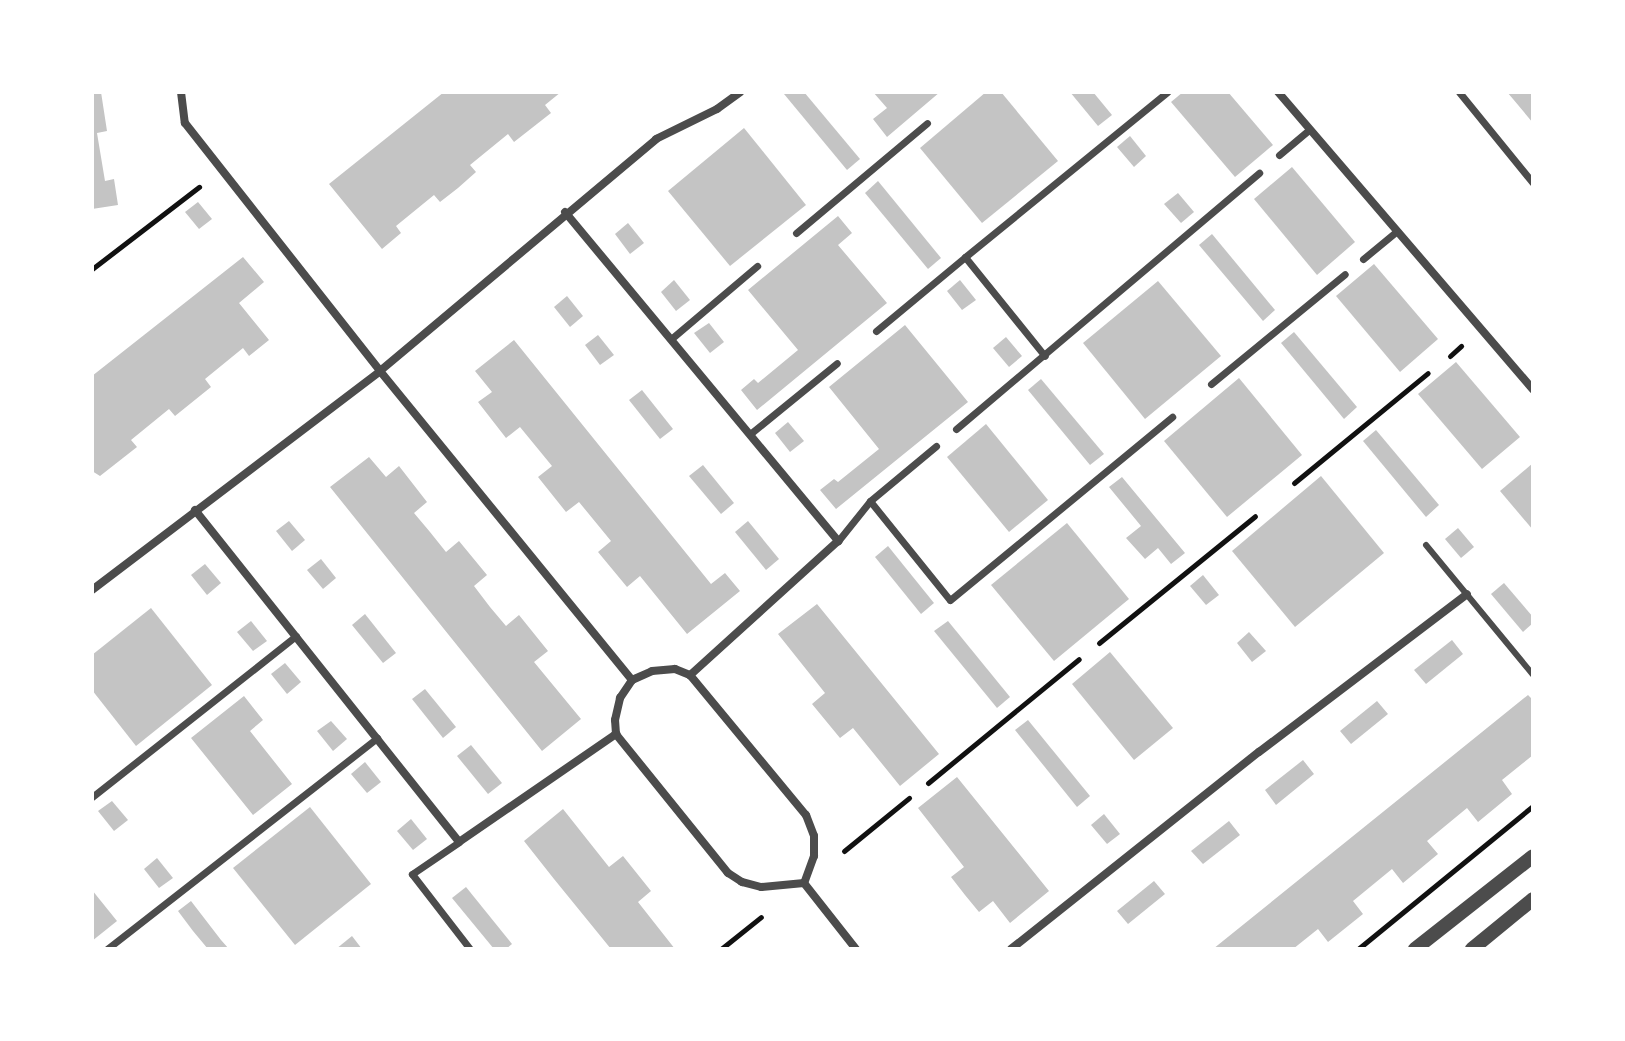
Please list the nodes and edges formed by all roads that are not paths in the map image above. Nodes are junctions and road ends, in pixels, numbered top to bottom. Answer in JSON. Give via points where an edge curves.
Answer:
{"nodes":[{"id":1,"x":181,"y":92,"type":"edge"},
{"id":2,"x":740,"y":92,"type":"edge"},
{"id":3,"x":1167,"y":92,"type":"edge"},
{"id":4,"x":1278,"y":92,"type":"edge"},
{"id":5,"x":1459,"y":92,"type":"edge"},
{"id":6,"x":927,"y":123,"type":"dead end"},
{"id":7,"x":1310,"y":129,"type":"junction"},
{"id":8,"x":1279,"y":155,"type":"dead end"},
{"id":9,"x":1259,"y":173,"type":"dead end"},
{"id":10,"x":1533,"y":183,"type":"edge"},
{"id":11,"x":565,"y":212,"type":"junction"},
{"id":12,"x":1397,"y":231,"type":"junction"},
{"id":13,"x":796,"y":233,"type":"dead end"},
{"id":14,"x":965,"y":257,"type":"junction"},
{"id":15,"x":1363,"y":259,"type":"dead end"},
{"id":16,"x":757,"y":266,"type":"dead end"},
{"id":17,"x":1345,"y":274,"type":"dead end"},
{"id":18,"x":876,"y":331,"type":"dead end"},
{"id":19,"x":671,"y":339,"type":"junction"},
{"id":20,"x":1045,"y":356,"type":"junction"},
{"id":21,"x":837,"y":363,"type":"dead end"},
{"id":22,"x":380,"y":371,"type":"junction"},
{"id":23,"x":1211,"y":384,"type":"dead end"},
{"id":24,"x":1533,"y":390,"type":"edge"},
{"id":25,"x":1172,"y":417,"type":"dead end"},
{"id":26,"x":956,"y":429,"type":"dead end"},
{"id":27,"x":750,"y":434,"type":"junction"},
{"id":28,"x":936,"y":446,"type":"dead end"},
{"id":29,"x":870,"y":501,"type":"junction"},
{"id":30,"x":195,"y":510,"type":"junction"},
{"id":31,"x":838,"y":541,"type":"junction"},
{"id":32,"x":1426,"y":545,"type":"dead end"},
{"id":33,"x":92,"y":590,"type":"edge"},
{"id":34,"x":1467,"y":594,"type":"junction"},
{"id":35,"x":296,"y":636,"type":"junction"},
{"id":36,"x":690,"y":675,"type":"junction"},
{"id":37,"x":1533,"y":675,"type":"edge"},
{"id":38,"x":632,"y":680,"type":"junction"},
{"id":39,"x":616,"y":734,"type":"junction"},
{"id":40,"x":377,"y":738,"type":"junction"},
{"id":41,"x":92,"y":797,"type":"edge"},
{"id":42,"x":459,"y":842,"type":"junction"},
{"id":43,"x":1533,"y":856,"type":"edge"},
{"id":44,"x":804,"y":883,"type":"junction"},
{"id":45,"x":1533,"y":899,"type":"edge"},
{"id":46,"x":107,"y":949,"type":"edge"},
{"id":47,"x":470,"y":949,"type":"edge"},
{"id":48,"x":856,"y":949,"type":"edge"},
{"id":49,"x":1011,"y":949,"type":"edge"},
{"id":50,"x":1415,"y":949,"type":"edge"},
{"id":51,"x":1472,"y":949,"type":"edge"}],
"edges":[{"from":1,"to":22,"type":"street","via":[[185,123]]},
{"from":2,"to":11,"type":"street","via":[[656,139]]},
{"from":3,"to":14,"type":"street"},
{"from":4,"to":7,"type":"street"},
{"from":5,"to":10,"type":"street"},
{"from":6,"to":13,"type":"street"},
{"from":7,"to":8,"type":"street"},
{"from":7,"to":12,"type":"street"},
{"from":9,"to":20,"type":"street"},
{"from":11,"to":19,"type":"street"},
{"from":11,"to":22,"type":"street"},
{"from":12,"to":15,"type":"street"},
{"from":12,"to":24,"type":"street"},
{"from":14,"to":18,"type":"street"},
{"from":14,"to":20,"type":"street"},
{"from":16,"to":19,"type":"street"},
{"from":17,"to":23,"type":"street"},
{"from":19,"to":27,"type":"street"},
{"from":20,"to":26,"type":"street"},
{"from":21,"to":27,"type":"street"},
{"from":22,"to":30,"type":"street"},
{"from":22,"to":38,"type":"street"},
{"from":25,"to":29,"type":"street","via":[[950,600]]},
{"from":27,"to":31,"type":"street"},
{"from":28,"to":29,"type":"street"},
{"from":29,"to":31,"type":"street"},
{"from":30,"to":33,"type":"street"},
{"from":30,"to":35,"type":"street"},
{"from":31,"to":36,"type":"street"},
{"from":32,"to":34,"type":"lane"},
{"from":34,"to":37,"type":"lane"},
{"from":34,"to":49,"type":"street"},
{"from":35,"to":40,"type":"street"},
{"from":35,"to":41,"type":"street"},
{"from":36,"to":38,"type":"street","via":[[675,669]]},
{"from":36,"to":44,"type":"street","via":[[806,815],[814,856]]},
{"from":38,"to":39,"type":"street","via":[[620,698]]},
{"from":39,"to":42,"type":"street"},
{"from":39,"to":44,"type":"street","via":[[728,873],[761,887]]},
{"from":40,"to":42,"type":"street"},
{"from":40,"to":46,"type":"street"},
{"from":42,"to":47,"type":"street","via":[[412,874]]},
{"from":43,"to":50,"type":"street"},
{"from":44,"to":48,"type":"street"},
{"from":45,"to":51,"type":"street"}]}
